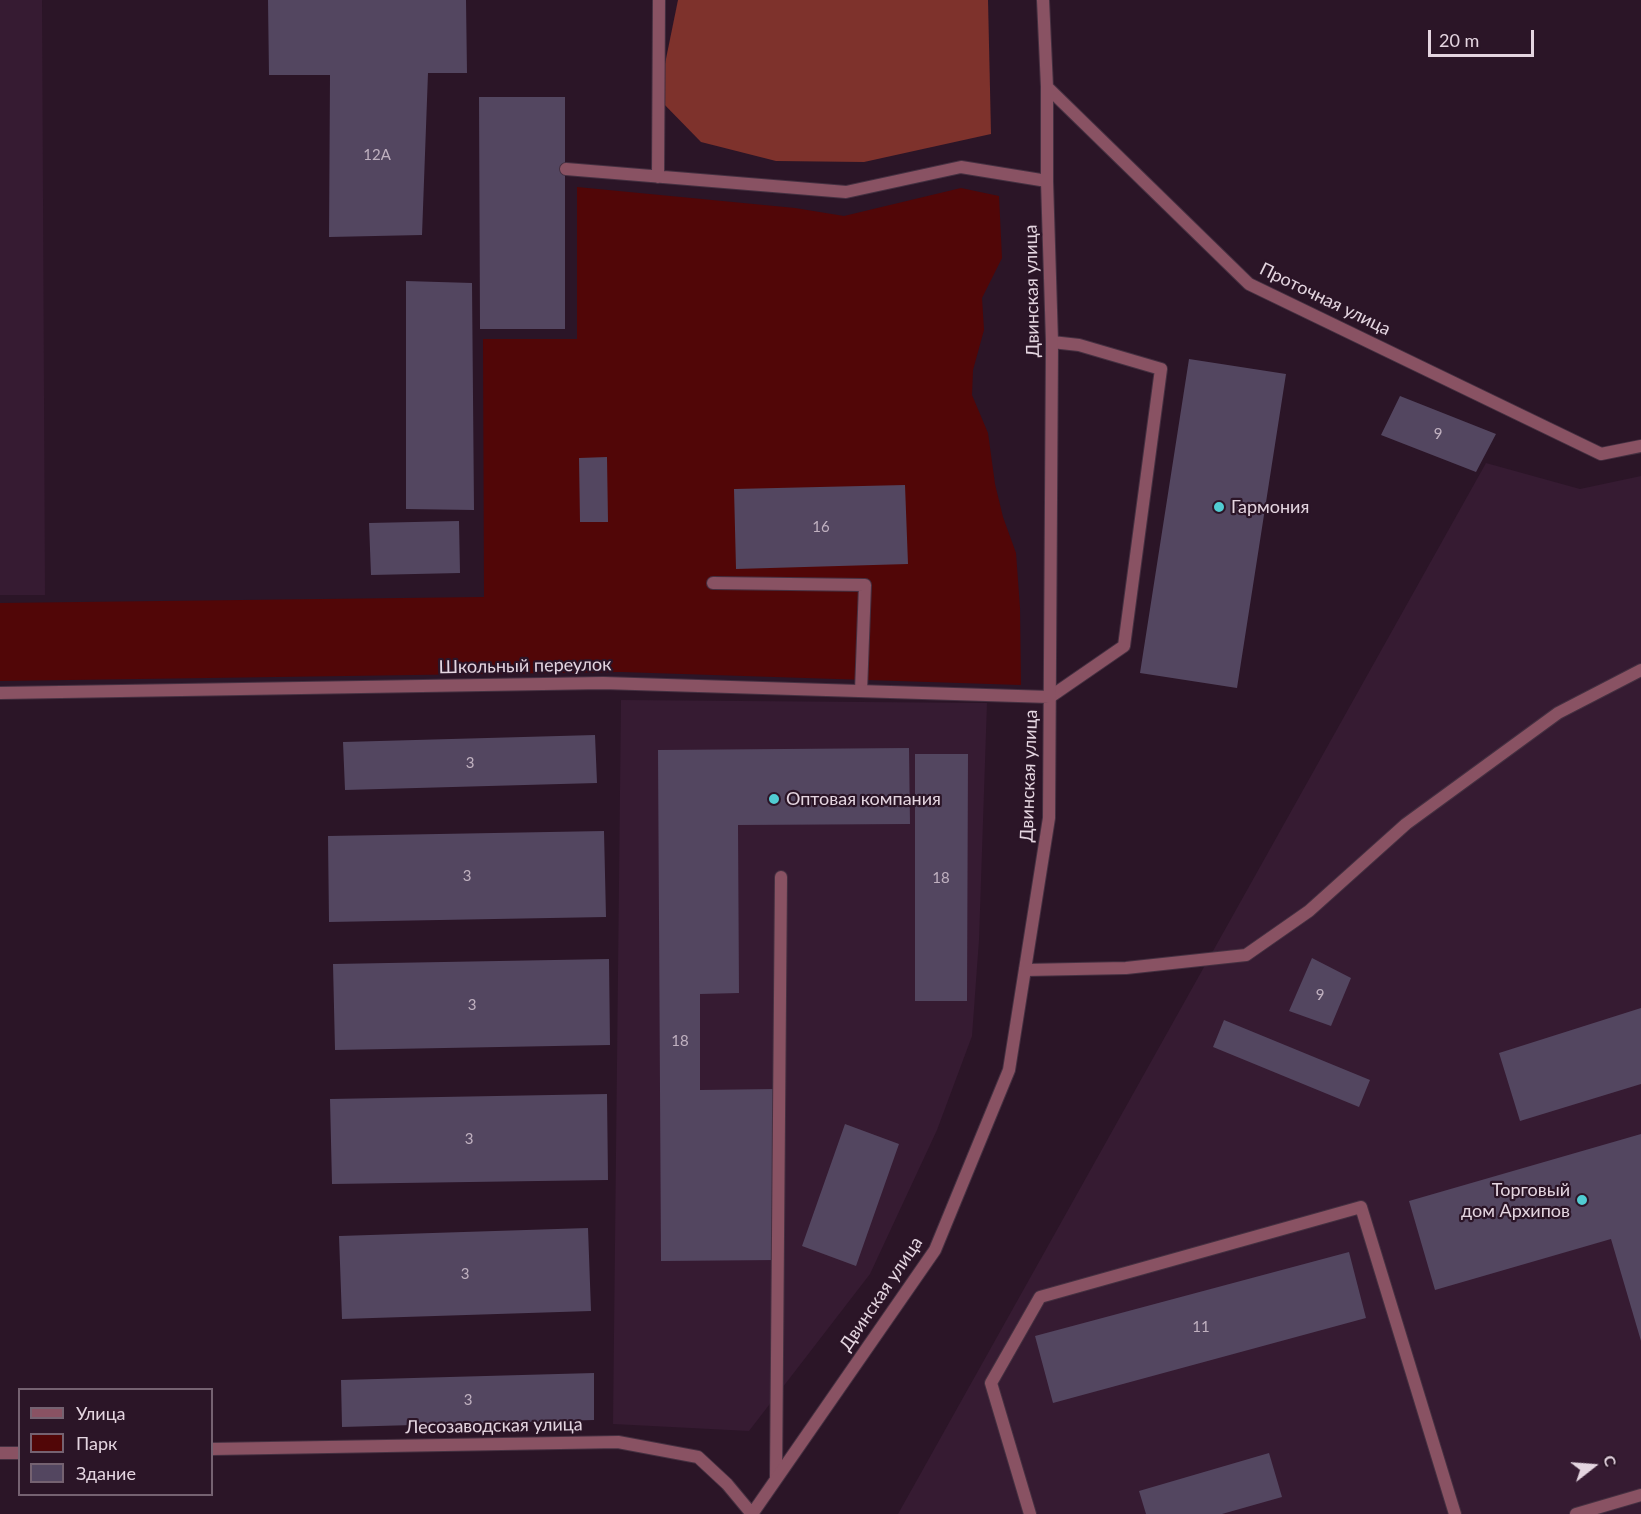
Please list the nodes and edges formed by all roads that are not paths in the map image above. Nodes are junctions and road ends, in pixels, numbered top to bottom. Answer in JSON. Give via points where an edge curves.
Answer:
{"nodes":[{"id":1,"x":659,"y":0,"type":"edge"},
{"id":2,"x":1043,"y":0,"type":"edge"},
{"id":3,"x":1047,"y":87,"type":"junction"},
{"id":4,"x":566,"y":169,"type":"dead end"},
{"id":5,"x":658,"y":177,"type":"junction"},
{"id":6,"x":1047,"y":181,"type":"junction"},
{"id":7,"x":1052,"y":342,"type":"junction"},
{"id":8,"x":1641,"y":446,"type":"edge"},
{"id":9,"x":713,"y":583,"type":"dead end"},
{"id":10,"x":1641,"y":670,"type":"edge"},
{"id":11,"x":861,"y":691,"type":"junction"},
{"id":12,"x":0,"y":693,"type":"edge"},
{"id":13,"x":1050,"y":697,"type":"junction"},
{"id":14,"x":781,"y":877,"type":"dead end"},
{"id":15,"x":1025,"y":970,"type":"junction"},
{"id":16,"x":213,"y":1449,"type":"edge"},
{"id":17,"x":0,"y":1453,"type":"edge"},
{"id":18,"x":18,"y":1453,"type":"edge"},
{"id":19,"x":776,"y":1477,"type":"junction"},
{"id":20,"x":1641,"y":1495,"type":"edge"},
{"id":21,"x":752,"y":1514,"type":"edge"},
{"id":22,"x":1030,"y":1514,"type":"edge"},
{"id":23,"x":1455,"y":1514,"type":"edge"},
{"id":24,"x":1576,"y":1514,"type":"edge"}],
"edges":[{"from":1,"to":5,"type":"street"},
{"from":2,"to":3,"type":"street","name":"Двинская улица"},
{"from":3,"to":6,"type":"street","name":"Двинская улица"},
{"from":3,"to":8,"type":"street","name":"Проточная улица","via":[[1249,284],[1601,454]]},
{"from":4,"to":5,"type":"street"},
{"from":5,"to":6,"type":"street","via":[[846,192],[961,167]]},
{"from":6,"to":7,"type":"street","name":"Двинская улица"},
{"from":7,"to":13,"type":"street","name":"Двинская улица"},
{"from":7,"to":13,"type":"street","via":[[1079,345],[1161,369],[1124,646]]},
{"from":9,"to":11,"type":"street","via":[[865,585]]},
{"from":10,"to":15,"type":"street","via":[[1558,713],[1406,824],[1309,911],[1246,955],[1126,968]]},
{"from":11,"to":12,"type":"street","name":"Школьный переулок","via":[[603,683]]},
{"from":11,"to":13,"type":"street","name":"Школьный переулок"},
{"from":13,"to":15,"type":"street","name":"Двинская улица","via":[[1049,818]]},
{"from":14,"to":19,"type":"street"},
{"from":15,"to":19,"type":"street","name":"Двинская улица","via":[[1010,1070],[935,1250]]},
{"from":16,"to":21,"type":"street","name":"Лесозаводская улица","via":[[618,1442],[698,1457]]},
{"from":17,"to":18,"type":"street"},
{"from":19,"to":21,"type":"street","name":"Двинская улица"},
{"from":20,"to":24,"type":"street"},
{"from":22,"to":23,"type":"street","via":[[992,1383],[1040,1297],[1361,1207]]}]}
